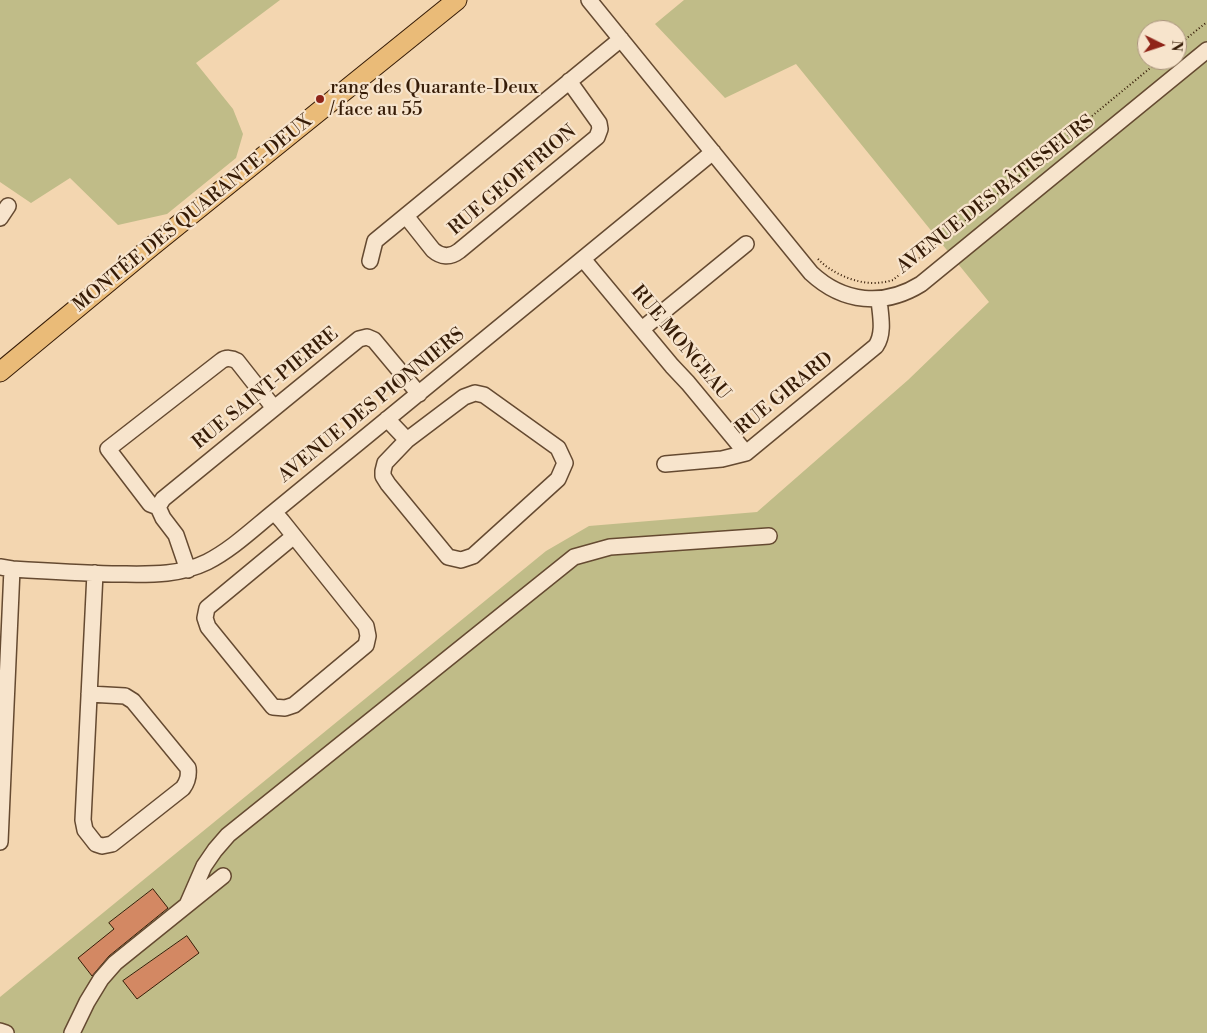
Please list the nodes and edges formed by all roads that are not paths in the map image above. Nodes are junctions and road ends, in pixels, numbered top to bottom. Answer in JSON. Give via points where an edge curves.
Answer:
{"nodes":[{"id":1,"x":457,"y":0,"type":"edge"},
{"id":2,"x":589,"y":0,"type":"edge"},
{"id":3,"x":620,"y":39,"type":"junction"},
{"id":4,"x":1207,"y":50,"type":"edge"},
{"id":5,"x":569,"y":81,"type":"junction"},
{"id":6,"x":713,"y":152,"type":"junction"},
{"id":7,"x":406,"y":216,"type":"junction"},
{"id":8,"x":746,"y":244,"type":"dead end"},
{"id":9,"x":583,"y":259,"type":"junction"},
{"id":10,"x":370,"y":261,"type":"dead end"},
{"id":11,"x":879,"y":299,"type":"junction"},
{"id":12,"x":642,"y":329,"type":"junction"},
{"id":13,"x":0,"y":372,"type":"edge"},
{"id":14,"x":419,"y":394,"type":"junction"},
{"id":15,"x":274,"y":408,"type":"junction"},
{"id":16,"x":388,"y":419,"type":"junction"},
{"id":17,"x":407,"y":440,"type":"junction"},
{"id":18,"x":746,"y":453,"type":"junction"},
{"id":19,"x":665,"y":464,"type":"dead end"},
{"id":20,"x":158,"y":507,"type":"junction"},
{"id":21,"x":274,"y":512,"type":"junction"},
{"id":22,"x":294,"y":536,"type":"junction"},
{"id":23,"x":769,"y":536,"type":"dead end"},
{"id":24,"x":6,"y":568,"type":"edge"},
{"id":25,"x":188,"y":570,"type":"junction"},
{"id":26,"x":95,"y":573,"type":"junction"},
{"id":27,"x":89,"y":694,"type":"junction"},
{"id":28,"x":0,"y":842,"type":"edge"},
{"id":29,"x":223,"y":876,"type":"dead end"},
{"id":30,"x":187,"y":905,"type":"junction"},
{"id":31,"x":0,"y":1031,"type":"edge"},
{"id":32,"x":6,"y":1033,"type":"edge"},
{"id":33,"x":72,"y":1033,"type":"edge"}],
"edges":[{"from":1,"to":13,"type":"main road","name":"MONTÉE DES QUARANTE-DEUX"},
{"from":2,"to":3,"type":"street","name":"AVENUE DES BÂTISSEURS"},
{"from":3,"to":5,"type":"street"},
{"from":3,"to":6,"type":"street","name":"AVENUE DES BÂTISSEURS"},
{"from":4,"to":11,"type":"street","name":"AVENUE DES BÂTISSEURS","via":[[921,284],[901,294]]},
{"from":5,"to":7,"type":"street"},
{"from":5,"to":7,"type":"street","name":"RUE GEOFFRION","via":[[598,123],[597,137],[467,245],[453,255],[441,255]]},
{"from":6,"to":9,"type":"street","name":"AVENUE DES PIONNIERS"},
{"from":6,"to":11,"type":"street","name":"AVENUE DES BÂTISSEURS","via":[[816,278],[842,293]]},
{"from":7,"to":10,"type":"street","via":[[375,241]]},
{"from":8,"to":12,"type":"street"},
{"from":9,"to":12,"type":"street","name":"RUE MONGEAU"},
{"from":9,"to":14,"type":"street","name":"AVENUE DES PIONNIERS"},
{"from":11,"to":18,"type":"street","name":"RUE GIRARD","via":[[881,333],[876,346]]},
{"from":12,"to":18,"type":"street","name":"RUE MONGEAU"},
{"from":14,"to":15,"type":"street","name":"RUE SAINT-PIERRE","via":[[376,342],[364,337]]},
{"from":14,"to":16,"type":"street","name":"AVENUE DES PIONNIERS"},
{"from":15,"to":20,"type":"street","name":"RUE SAINT-PIERRE","via":[[163,499]]},
{"from":15,"to":20,"type":"street","via":[[237,361],[226,358],[108,449],[150,504]]},
{"from":16,"to":17,"type":"street"},
{"from":16,"to":21,"type":"street","name":"AVENUE DES PIONNIERS"},
{"from":17,"to":17,"type":"street","via":[[464,397],[475,393],[484,395],[558,448],[565,463],[558,479],[474,556],[461,560],[448,558],[383,476],[386,463]]},
{"from":18,"to":19,"type":"street","name":"RUE GIRARD","via":[[722,459]]},
{"from":20,"to":25,"type":"street","via":[[176,534]]},
{"from":21,"to":22,"type":"street"},
{"from":21,"to":25,"type":"street","name":"AVENUE DES PIONNIERS","via":[[222,553]]},
{"from":22,"to":22,"type":"street","via":[[366,626],[368,636],[366,645],[294,705],[273,707],[204,618],[207,608]]},
{"from":23,"to":30,"type":"street","via":[[610,547],[574,557],[228,835],[204,866]]},
{"from":24,"to":26,"type":"street","name":"AVENUE DES PIONNIERS"},
{"from":24,"to":28,"type":"street"},
{"from":25,"to":26,"type":"street","name":"AVENUE DES PIONNIERS","via":[[160,574]]},
{"from":26,"to":27,"type":"street"},
{"from":27,"to":27,"type":"street","via":[[84,820],[85,830],[96,844],[102,846],[112,844],[183,788],[189,775],[188,768],[133,701],[125,696]]},
{"from":29,"to":30,"type":"street"},
{"from":30,"to":33,"type":"street","via":[[101,978]]},
{"from":31,"to":32,"type":"street"}]}
